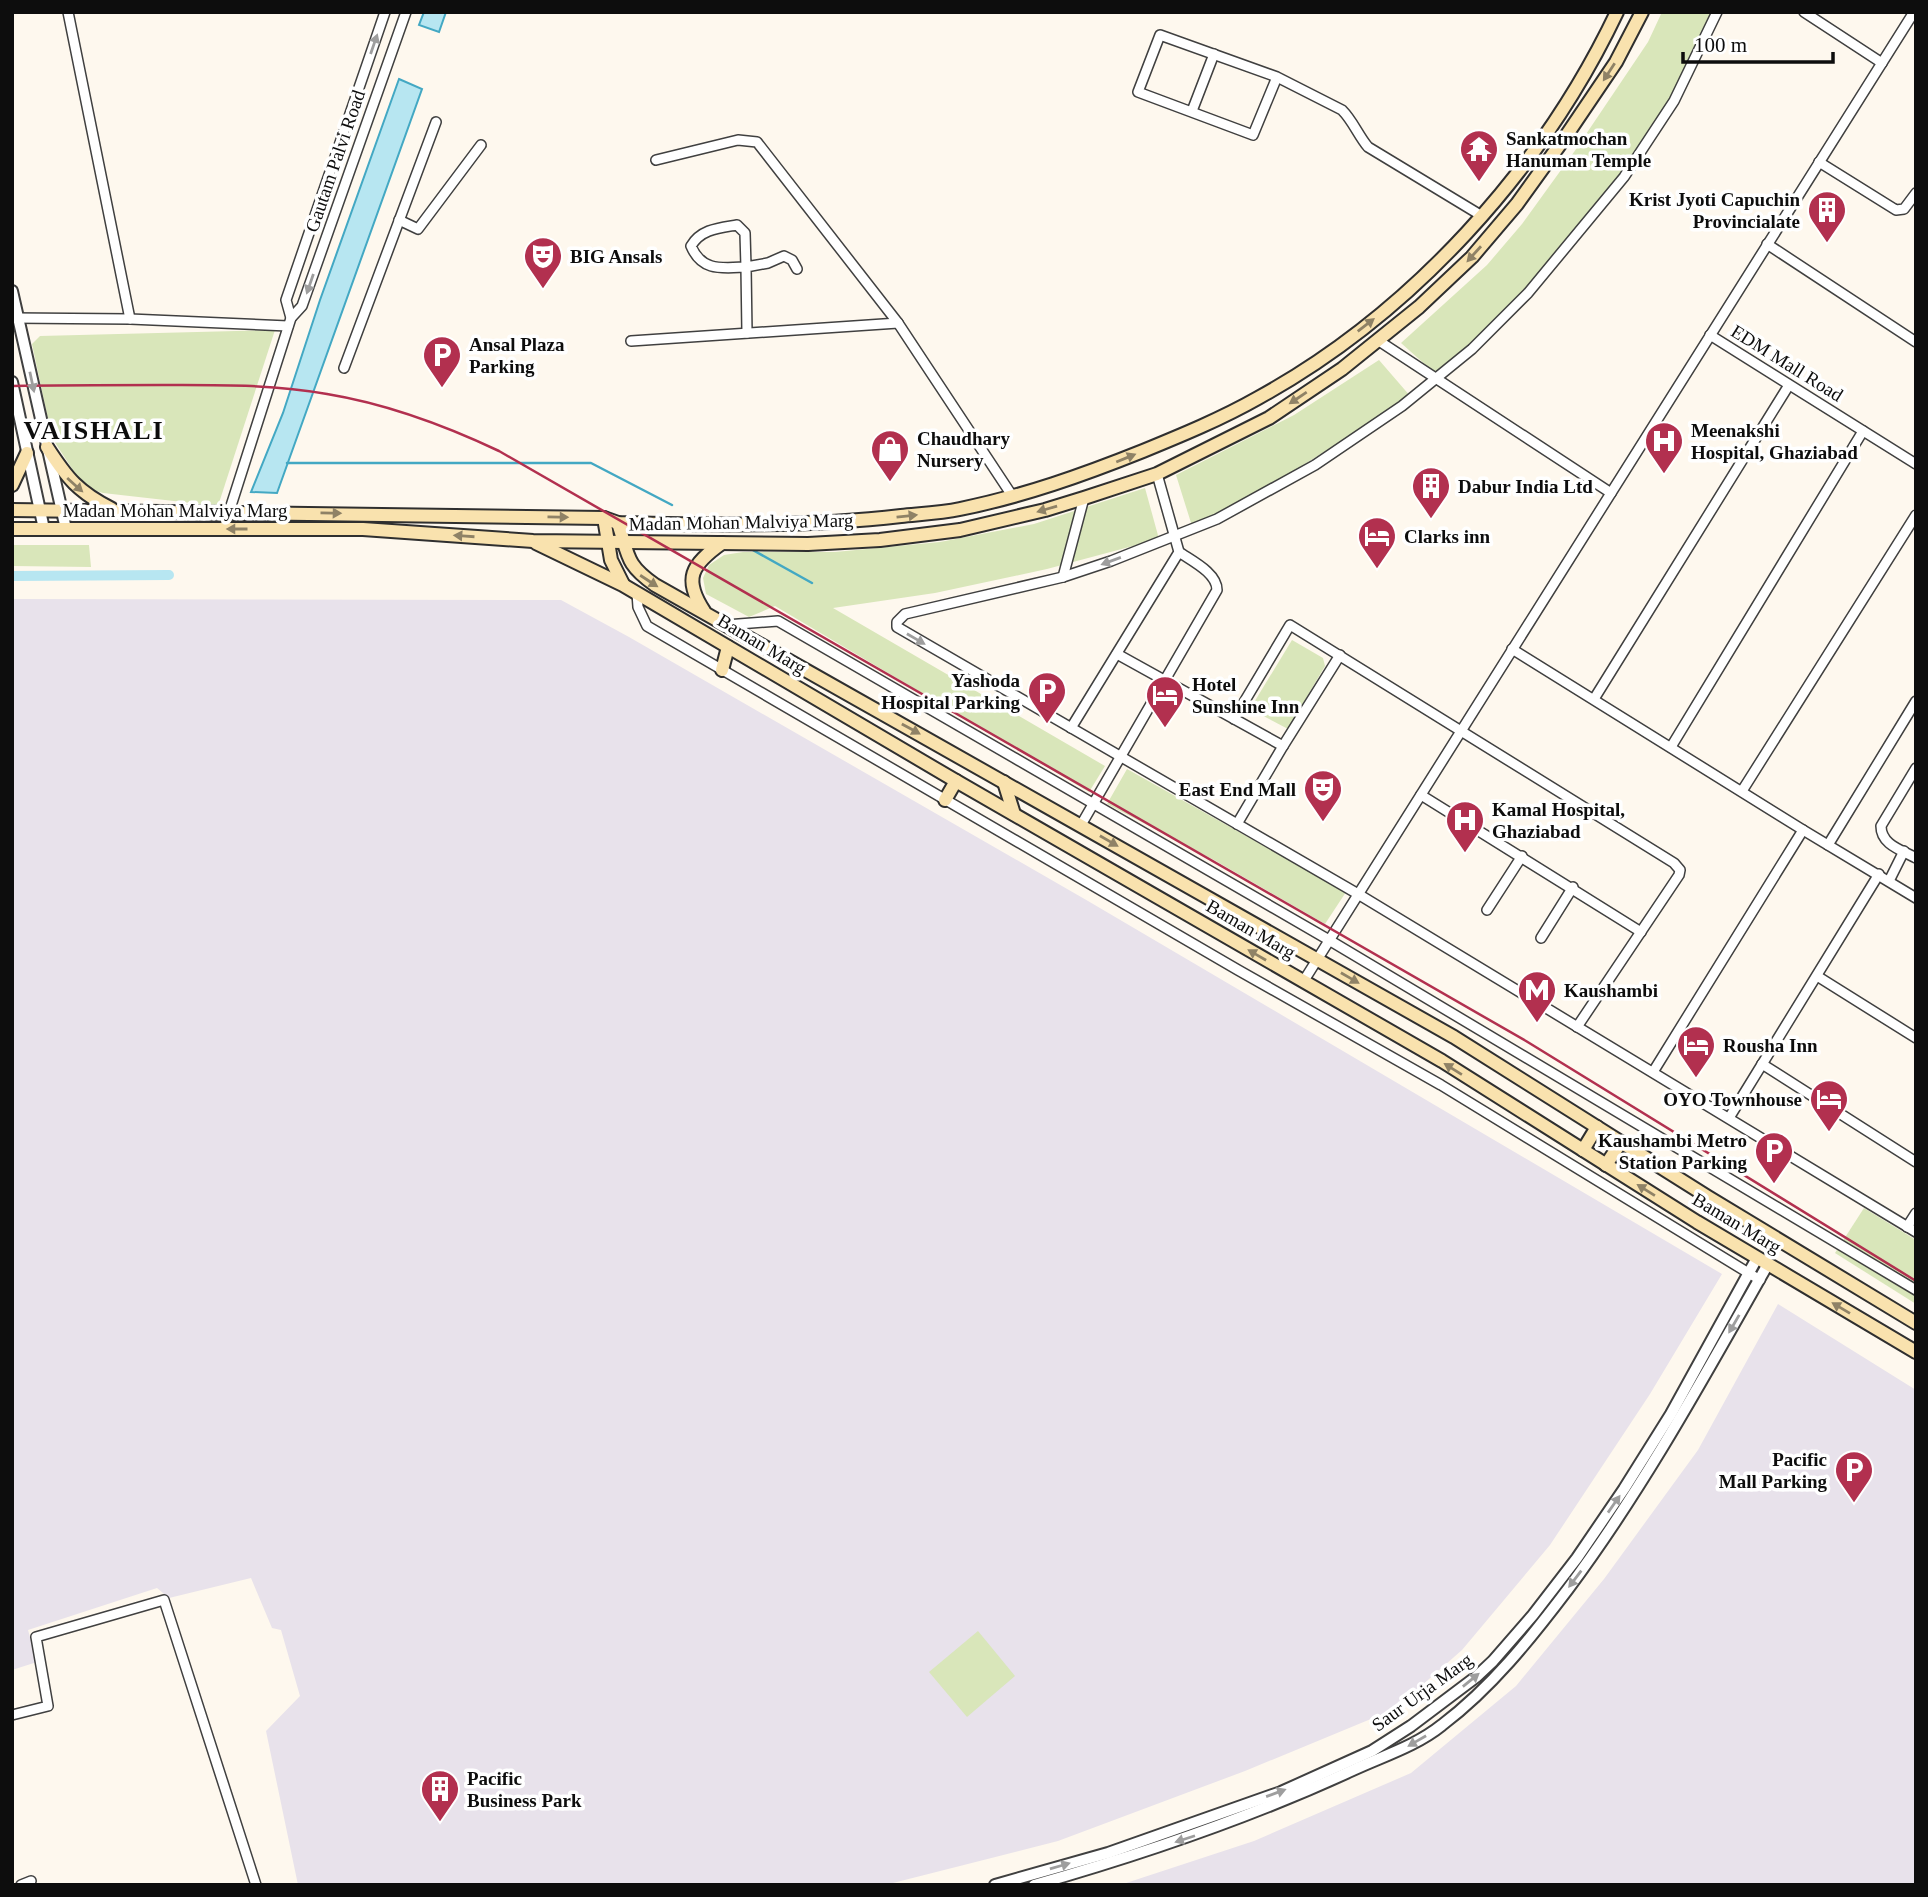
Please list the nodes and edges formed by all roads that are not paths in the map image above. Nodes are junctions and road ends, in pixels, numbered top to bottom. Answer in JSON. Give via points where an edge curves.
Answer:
{"nodes":[{"id":1,"x":68,"y":12,"type":"edge"},
{"id":2,"x":385,"y":12,"type":"edge"},
{"id":3,"x":395,"y":12,"type":"edge"},
{"id":4,"x":1617,"y":12,"type":"edge"},
{"id":5,"x":1642,"y":12,"type":"edge"},
{"id":6,"x":1717,"y":12,"type":"edge"},
{"id":7,"x":1804,"y":12,"type":"edge"},
{"id":8,"x":1914,"y":12,"type":"edge"},
{"id":9,"x":406,"y":14,"type":"edge"},
{"id":10,"x":1214,"y":54,"type":"junction"},
{"id":11,"x":1882,"y":63,"type":"junction"},
{"id":12,"x":1277,"y":77,"type":"junction"},
{"id":13,"x":1192,"y":111,"type":"junction"},
{"id":14,"x":436,"y":122,"type":"dead end"},
{"id":15,"x":1552,"y":124,"type":"junction"},
{"id":16,"x":1569,"y":132,"type":"junction"},
{"id":17,"x":481,"y":145,"type":"dead end"},
{"id":18,"x":656,"y":160,"type":"dead end"},
{"id":19,"x":1819,"y":162,"type":"junction"},
{"id":20,"x":1916,"y":193,"type":"edge"},
{"id":21,"x":1482,"y":216,"type":"junction"},
{"id":22,"x":399,"y":220,"type":"junction"},
{"id":23,"x":1767,"y":244,"type":"junction"},
{"id":24,"x":746,"y":267,"type":"junction"},
{"id":25,"x":797,"y":269,"type":"dead end"},
{"id":26,"x":12,"y":291,"type":"edge"},
{"id":27,"x":15,"y":319,"type":"edge"},
{"id":28,"x":130,"y":319,"type":"junction"},
{"id":29,"x":289,"y":322,"type":"junction"},
{"id":30,"x":898,"y":323,"type":"junction"},
{"id":31,"x":747,"y":333,"type":"junction"},
{"id":32,"x":1710,"y":335,"type":"junction"},
{"id":33,"x":631,"y":341,"type":"dead end"},
{"id":34,"x":1379,"y":341,"type":"junction"},
{"id":35,"x":1916,"y":342,"type":"edge"},
{"id":36,"x":344,"y":368,"type":"dead end"},
{"id":37,"x":1436,"y":380,"type":"junction"},
{"id":38,"x":12,"y":382,"type":"edge"},
{"id":39,"x":1790,"y":385,"type":"junction"},
{"id":40,"x":1234,"y":410,"type":"junction"},
{"id":41,"x":1246,"y":429,"type":"junction"},
{"id":42,"x":1863,"y":431,"type":"junction"},
{"id":43,"x":47,"y":447,"type":"junction"},
{"id":44,"x":27,"y":453,"type":"junction"},
{"id":45,"x":1916,"y":464,"type":"edge"},
{"id":46,"x":1157,"y":474,"type":"junction"},
{"id":47,"x":12,"y":485,"type":"edge"},
{"id":48,"x":1611,"y":493,"type":"junction"},
{"id":49,"x":1013,"y":497,"type":"junction"},
{"id":50,"x":1084,"y":498,"type":"junction"},
{"id":51,"x":12,"y":510,"type":"edge"},
{"id":52,"x":40,"y":510,"type":"junction"},
{"id":53,"x":61,"y":510,"type":"junction"},
{"id":54,"x":115,"y":511,"type":"junction"},
{"id":55,"x":229,"y":512,"type":"junction"},
{"id":56,"x":1916,"y":515,"type":"edge"},
{"id":57,"x":604,"y":518,"type":"junction"},
{"id":58,"x":618,"y":523,"type":"junction"},
{"id":59,"x":12,"y":529,"type":"edge"},
{"id":60,"x":44,"y":529,"type":"junction"},
{"id":61,"x":66,"y":529,"type":"junction"},
{"id":62,"x":1175,"y":536,"type":"junction"},
{"id":63,"x":533,"y":541,"type":"junction"},
{"id":64,"x":609,"y":542,"type":"junction"},
{"id":65,"x":625,"y":543,"type":"junction"},
{"id":66,"x":722,"y":543,"type":"junction"},
{"id":67,"x":1179,"y":552,"type":"junction"},
{"id":68,"x":1063,"y":577,"type":"junction"},
{"id":69,"x":623,"y":584,"type":"junction"},
{"id":70,"x":637,"y":593,"type":"junction"},
{"id":71,"x":705,"y":613,"type":"junction"},
{"id":72,"x":726,"y":625,"type":"junction"},
{"id":73,"x":728,"y":647,"type":"junction"},
{"id":74,"x":1512,"y":649,"type":"junction"},
{"id":75,"x":1117,"y":654,"type":"junction"},
{"id":76,"x":1340,"y":655,"type":"junction"},
{"id":77,"x":723,"y":670,"type":"junction"},
{"id":78,"x":1166,"y":681,"type":"junction"},
{"id":79,"x":1594,"y":699,"type":"junction"},
{"id":80,"x":1916,"y":701,"type":"edge"},
{"id":81,"x":1234,"y":719,"type":"junction"},
{"id":82,"x":1071,"y":728,"type":"junction"},
{"id":83,"x":1461,"y":731,"type":"junction"},
{"id":84,"x":1283,"y":746,"type":"junction"},
{"id":85,"x":1671,"y":747,"type":"junction"},
{"id":86,"x":1121,"y":757,"type":"junction"},
{"id":87,"x":1916,"y":768,"type":"edge"},
{"id":88,"x":956,"y":781,"type":"junction"},
{"id":89,"x":1004,"y":782,"type":"junction"},
{"id":90,"x":1742,"y":792,"type":"junction"},
{"id":91,"x":1421,"y":794,"type":"junction"},
{"id":92,"x":945,"y":800,"type":"junction"},
{"id":93,"x":1044,"y":804,"type":"junction"},
{"id":94,"x":1093,"y":804,"type":"junction"},
{"id":95,"x":1014,"y":814,"type":"junction"},
{"id":96,"x":1237,"y":824,"type":"junction"},
{"id":97,"x":1032,"y":825,"type":"junction"},
{"id":98,"x":1081,"y":825,"type":"junction"},
{"id":99,"x":1803,"y":830,"type":"junction"},
{"id":100,"x":1828,"y":845,"type":"junction"},
{"id":101,"x":1904,"y":851,"type":"junction"},
{"id":102,"x":1522,"y":856,"type":"junction"},
{"id":103,"x":1916,"y":858,"type":"edge"},
{"id":104,"x":1879,"y":874,"type":"junction"},
{"id":105,"x":1889,"y":881,"type":"junction"},
{"id":106,"x":1573,"y":887,"type":"junction"},
{"id":107,"x":1359,"y":894,"type":"junction"},
{"id":108,"x":1916,"y":898,"type":"edge"},
{"id":109,"x":1488,"y":910,"type":"dead end"},
{"id":110,"x":1641,"y":932,"type":"junction"},
{"id":111,"x":1541,"y":938,"type":"dead end"},
{"id":112,"x":1329,"y":940,"type":"junction"},
{"id":113,"x":1317,"y":959,"type":"junction"},
{"id":114,"x":1816,"y":976,"type":"junction"},
{"id":115,"x":1303,"y":982,"type":"junction"},
{"id":116,"x":1577,"y":1027,"type":"junction"},
{"id":117,"x":1916,"y":1038,"type":"edge"},
{"id":118,"x":1762,"y":1064,"type":"junction"},
{"id":119,"x":1653,"y":1072,"type":"junction"},
{"id":120,"x":1729,"y":1118,"type":"junction"},
{"id":121,"x":1597,"y":1127,"type":"junction"},
{"id":122,"x":1621,"y":1142,"type":"junction"},
{"id":123,"x":1583,"y":1150,"type":"junction"},
{"id":124,"x":1916,"y":1162,"type":"edge"},
{"id":125,"x":1606,"y":1165,"type":"junction"},
{"id":126,"x":1916,"y":1213,"type":"edge"},
{"id":127,"x":1911,"y":1229,"type":"edge"},
{"id":128,"x":1763,"y":1261,"type":"junction"},
{"id":129,"x":1749,"y":1273,"type":"junction"},
{"id":130,"x":1760,"y":1280,"type":"junction"},
{"id":131,"x":1916,"y":1290,"type":"edge"},
{"id":132,"x":1916,"y":1323,"type":"edge"},
{"id":133,"x":1916,"y":1352,"type":"edge"},
{"id":134,"x":12,"y":1715,"type":"edge"},
{"id":135,"x":1214,"y":1815,"type":"junction"},
{"id":136,"x":1219,"y":1827,"type":"junction"},
{"id":137,"x":256,"y":1885,"type":"edge"},
{"id":138,"x":995,"y":1885,"type":"edge"},
{"id":139,"x":1034,"y":1885,"type":"edge"}],
"edges":[{"from":1,"to":28,"type":"street"},
{"from":29,"to":2,"type":"street","name":"Gautam Palvi Road","one_way":true,"via":[[286,300]]},
{"from":3,"to":9,"type":"street"},
{"from":4,"to":15,"type":"main road","name":"Madan Mohan Malviya Marg","via":[[1600,49]]},
{"from":5,"to":16,"type":"main road","name":"Madan Mohan Malviya Marg","one_way":true,"via":[[1616,62]]},
{"from":6,"to":37,"type":"street","via":[[1674,101],[1624,177],[1528,293]]},
{"from":7,"to":11,"type":"street"},
{"from":8,"to":11,"type":"street"},
{"from":9,"to":29,"type":"street","name":"Gautam Palvi Road","one_way":true,"via":[[302,306]]},
{"from":10,"to":12,"type":"street"},
{"from":10,"to":13,"type":"street"},
{"from":10,"to":13,"type":"street","via":[[1160,36],[1138,92]]},
{"from":11,"to":19,"type":"street"},
{"from":12,"to":13,"type":"street","via":[[1253,135]]},
{"from":12,"to":21,"type":"street","via":[[1342,110],[1368,147]]},
{"from":14,"to":22,"type":"street"},
{"from":15,"to":16,"type":"street"},
{"from":15,"to":21,"type":"main road","name":"Madan Mohan Malviya Marg"},
{"from":16,"to":34,"type":"main road","name":"Madan Mohan Malviya Marg","one_way":true,"via":[[1472,257]]},
{"from":17,"to":22,"type":"street","via":[[418,229]]},
{"from":18,"to":30,"type":"street","via":[[746,139],[757,142]]},
{"from":19,"to":20,"type":"street","via":[[1896,210],[1904,209]]},
{"from":19,"to":23,"type":"street"},
{"from":40,"to":21,"type":"main road","name":"Madan Mohan Malviya Marg","one_way":true,"via":[[1342,344],[1406,293]]},
{"from":22,"to":36,"type":"street"},
{"from":23,"to":32,"type":"street"},
{"from":23,"to":35,"type":"street"},
{"from":24,"to":24,"type":"street","via":[[709,266],[697,260],[691,246],[695,238],[712,229],[737,225],[745,233]]},
{"from":24,"to":25,"type":"street","via":[[784,256]]},
{"from":24,"to":31,"type":"street"},
{"from":26,"to":27,"type":"street"},
{"from":27,"to":28,"type":"street"},
{"from":27,"to":43,"type":"street","one_way":true},
{"from":28,"to":29,"type":"street"},
{"from":29,"to":55,"type":"street","name":"Gautam Palvi Road"},
{"from":30,"to":31,"type":"street"},
{"from":30,"to":49,"type":"street"},
{"from":31,"to":33,"type":"street"},
{"from":32,"to":39,"type":"street","name":"EDM Mall Road"},
{"from":32,"to":48,"type":"street"},
{"from":34,"to":37,"type":"street"},
{"from":34,"to":41,"type":"main road","name":"Madan Mohan Malviya Marg","one_way":true,"via":[[1269,418]]},
{"from":37,"to":48,"type":"street"},
{"from":37,"to":62,"type":"street","via":[[1315,465],[1217,519]]},
{"from":38,"to":44,"type":"street"},
{"from":39,"to":42,"type":"street","name":"EDM Mall Road"},
{"from":39,"to":79,"type":"street"},
{"from":40,"to":41,"type":"main road"},
{"from":49,"to":40,"type":"main road","name":"Madan Mohan Malviya Marg","one_way":true,"via":[[1098,469]]},
{"from":41,"to":46,"type":"main road","name":"Madan Mohan Malviya Marg"},
{"from":42,"to":45,"type":"street","name":"EDM Mall Road"},
{"from":42,"to":85,"type":"street"},
{"from":43,"to":53,"type":"street"},
{"from":43,"to":54,"type":"main road","one_way":true,"via":[[69,480]]},
{"from":44,"to":47,"type":"main road"},
{"from":44,"to":52,"type":"street"},
{"from":46,"to":50,"type":"main road","name":"Madan Mohan Malviya Marg"},
{"from":46,"to":62,"type":"street"},
{"from":48,"to":74,"type":"street"},
{"from":58,"to":49,"type":"main road","name":"Madan Mohan Malviya Marg","one_way":true,"via":[[864,520],[957,510]]},
{"from":50,"to":66,"type":"main road","name":"Madan Mohan Malviya Marg","one_way":true,"via":[[960,530],[880,540]]},
{"from":50,"to":68,"type":"street"},
{"from":51,"to":52,"type":"main road","name":"Madan Mohan Malviya Marg"},
{"from":52,"to":53,"type":"main road","name":"Madan Mohan Malviya Marg"},
{"from":52,"to":60,"type":"street"},
{"from":53,"to":54,"type":"main road","name":"Madan Mohan Malviya Marg"},
{"from":53,"to":61,"type":"street"},
{"from":54,"to":55,"type":"main road","name":"Madan Mohan Malviya Marg"},
{"from":55,"to":57,"type":"main road","name":"Madan Mohan Malviya Marg","one_way":true},
{"from":56,"to":90,"type":"street"},
{"from":57,"to":58,"type":"main road","name":"Madan Mohan Malviya Marg"},
{"from":57,"to":64,"type":"main road"},
{"from":58,"to":65,"type":"main road","name":"Baman Marg"},
{"from":59,"to":60,"type":"main road","name":"Madan Mohan Malviya Marg"},
{"from":60,"to":61,"type":"main road","name":"Madan Mohan Malviya Marg"},
{"from":63,"to":61,"type":"main road","name":"Madan Mohan Malviya Marg","one_way":true,"via":[[363,529]]},
{"from":62,"to":67,"type":"street"},
{"from":62,"to":68,"type":"street","one_way":true},
{"from":63,"to":64,"type":"main road","name":"Madan Mohan Malviya Marg"},
{"from":63,"to":69,"type":"main road","name":"Baman Marg"},
{"from":64,"to":65,"type":"main road","name":"Madan Mohan Malviya Marg"},
{"from":64,"to":69,"type":"main road","via":[[611,560]]},
{"from":65,"to":66,"type":"main road","name":"Madan Mohan Malviya Marg"},
{"from":65,"to":71,"type":"main road","name":"Baman Marg","one_way":true,"via":[[627,559],[637,573]]},
{"from":66,"to":71,"type":"main road","via":[[704,557],[692,576],[694,596]]},
{"from":67,"to":75,"type":"street"},
{"from":67,"to":78,"type":"street","via":[[1212,576],[1217,590]]},
{"from":68,"to":82,"type":"street","one_way":true,"via":[[905,614],[897,622],[901,631]]},
{"from":69,"to":70,"type":"main road","name":"Baman Marg"},
{"from":70,"to":73,"type":"main road","name":"Baman Marg"},
{"from":70,"to":77,"type":"street","via":[[647,626]]},
{"from":71,"to":72,"type":"main road","name":"Baman Marg"},
{"from":72,"to":89,"type":"main road","name":"Baman Marg","one_way":true},
{"from":72,"to":94,"type":"street","via":[[778,621]]},
{"from":73,"to":77,"type":"main road"},
{"from":73,"to":88,"type":"main road","name":"Baman Marg"},
{"from":74,"to":79,"type":"street"},
{"from":74,"to":83,"type":"street"},
{"from":75,"to":78,"type":"street"},
{"from":75,"to":82,"type":"street"},
{"from":76,"to":81,"type":"street","via":[[1290,625]]},
{"from":76,"to":83,"type":"street"},
{"from":76,"to":84,"type":"street"},
{"from":77,"to":92,"type":"street"},
{"from":78,"to":81,"type":"street"},
{"from":78,"to":86,"type":"street"},
{"from":79,"to":85,"type":"street"},
{"from":80,"to":100,"type":"street"},
{"from":81,"to":84,"type":"street"},
{"from":82,"to":86,"type":"street"},
{"from":83,"to":91,"type":"street"},
{"from":83,"to":110,"type":"street","via":[[1677,866],[1679,874]]},
{"from":84,"to":96,"type":"street"},
{"from":85,"to":90,"type":"street"},
{"from":86,"to":94,"type":"street"},
{"from":86,"to":96,"type":"street"},
{"from":87,"to":101,"type":"street","via":[[1881,826],[1886,842]]},
{"from":88,"to":92,"type":"main road"},
{"from":88,"to":95,"type":"main road","name":"Baman Marg"},
{"from":89,"to":93,"type":"main road","name":"Baman Marg"},
{"from":89,"to":95,"type":"main road"},
{"from":90,"to":99,"type":"street"},
{"from":91,"to":102,"type":"street"},
{"from":91,"to":107,"type":"street"},
{"from":92,"to":129,"type":"street","via":[[1441,1085]]},
{"from":93,"to":97,"type":"main road"},
{"from":93,"to":98,"type":"main road","name":"Baman Marg"},
{"from":94,"to":98,"type":"street"},
{"from":94,"to":112,"type":"street"},
{"from":95,"to":97,"type":"main road","name":"Baman Marg"},
{"from":96,"to":107,"type":"street"},
{"from":115,"to":97,"type":"main road","name":"Baman Marg","one_way":true},
{"from":98,"to":113,"type":"main road","name":"Baman Marg","one_way":true},
{"from":99,"to":100,"type":"street"},
{"from":99,"to":119,"type":"street"},
{"from":100,"to":104,"type":"street"},
{"from":101,"to":103,"type":"street"},
{"from":101,"to":105,"type":"street"},
{"from":102,"to":106,"type":"street"},
{"from":102,"to":109,"type":"street"},
{"from":104,"to":105,"type":"street"},
{"from":104,"to":114,"type":"street"},
{"from":105,"to":108,"type":"street"},
{"from":106,"to":110,"type":"street"},
{"from":106,"to":111,"type":"street"},
{"from":107,"to":112,"type":"street"},
{"from":107,"to":116,"type":"street"},
{"from":110,"to":116,"type":"street"},
{"from":112,"to":113,"type":"street"},
{"from":112,"to":131,"type":"street"},
{"from":113,"to":115,"type":"street"},
{"from":113,"to":121,"type":"main road","name":"Baman Marg","one_way":true,"via":[[1454,1037]]},
{"from":114,"to":117,"type":"street"},
{"from":114,"to":118,"type":"street"},
{"from":123,"to":115,"type":"main road","name":"Baman Marg","one_way":true},
{"from":116,"to":119,"type":"street"},
{"from":118,"to":120,"type":"street"},
{"from":118,"to":124,"type":"street"},
{"from":119,"to":120,"type":"street"},
{"from":120,"to":127,"type":"street"},
{"from":121,"to":122,"type":"main road","name":"Baman Marg"},
{"from":121,"to":123,"type":"main road"},
{"from":122,"to":125,"type":"main road"},
{"from":122,"to":132,"type":"main road","name":"Baman Marg"},
{"from":123,"to":125,"type":"main road","name":"Baman Marg"},
{"from":128,"to":125,"type":"main road","name":"Baman Marg","one_way":true},
{"from":126,"to":127,"type":"street"},
{"from":128,"to":129,"type":"street","name":"Saur Urja Marg"},
{"from":128,"to":130,"type":"street","name":"Saur Urja Marg"},
{"from":133,"to":128,"type":"main road","name":"Baman Marg","one_way":true},
{"from":129,"to":130,"type":"street"},
{"from":135,"to":129,"type":"street","name":"Saur Urja Marg","one_way":true,"via":[[1281,1792],[1372,1751],[1493,1661],[1560,1581],[1624,1489]]},
{"from":130,"to":136,"type":"street","name":"Saur Urja Marg","one_way":true,"via":[[1632,1498],[1541,1625],[1483,1688],[1413,1744]]},
{"from":134,"to":137,"type":"street","via":[[48,1706],[36,1637],[164,1600]]},
{"from":135,"to":136,"type":"street"},
{"from":138,"to":135,"type":"street","name":"Saur Urja Marg","one_way":true,"via":[[1108,1853]]},
{"from":136,"to":139,"type":"street","name":"Saur Urja Marg","one_way":true}]}
